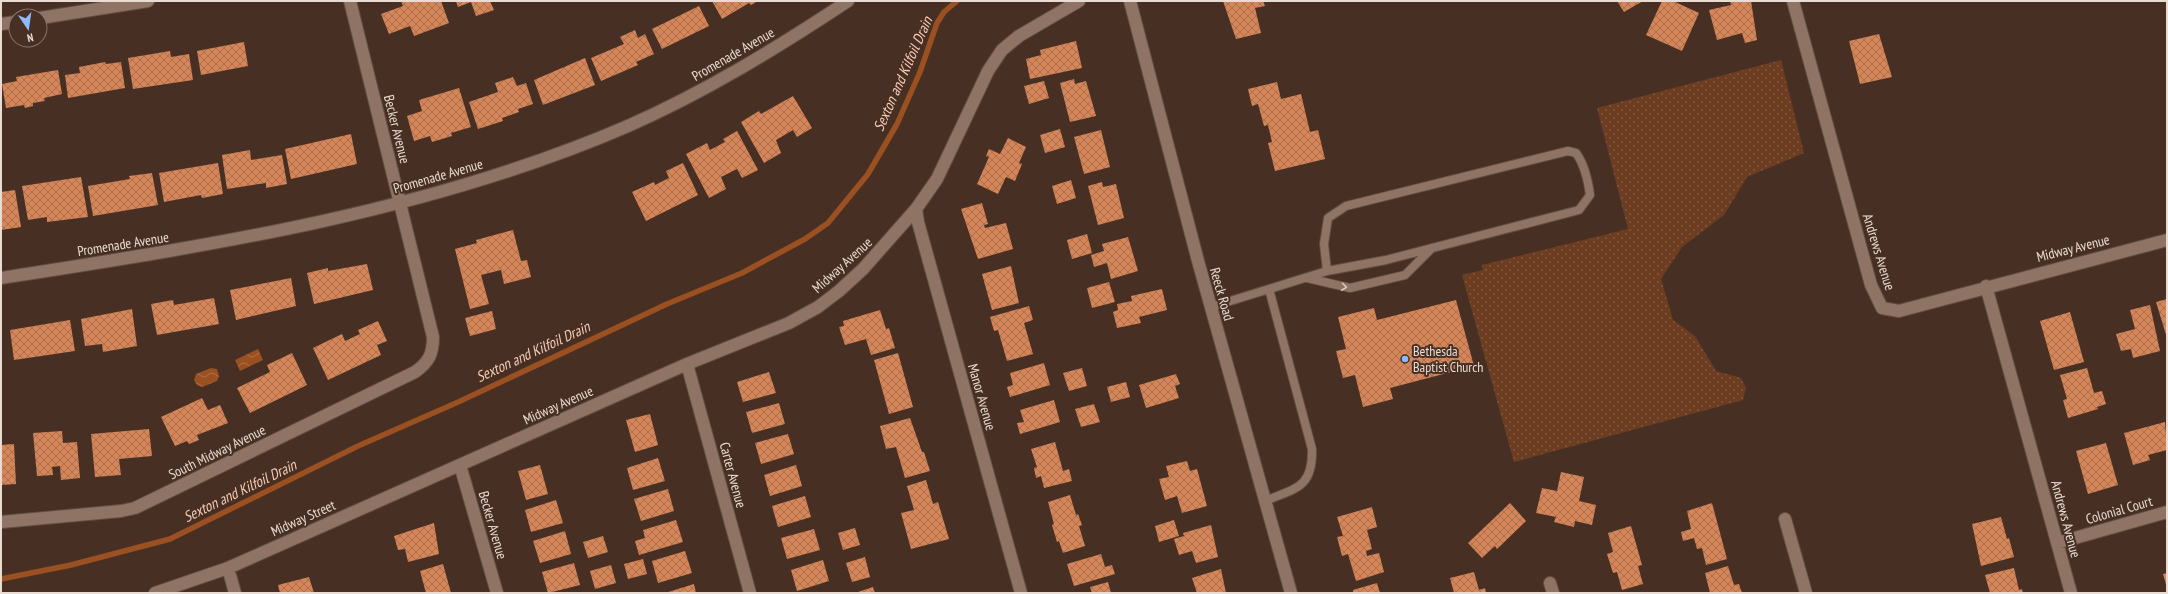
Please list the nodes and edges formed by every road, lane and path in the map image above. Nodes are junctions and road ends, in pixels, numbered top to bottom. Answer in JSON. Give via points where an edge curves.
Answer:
{"nodes":[{"id":1,"x":148,"y":1,"type":"edge"},
{"id":2,"x":350,"y":1,"type":"edge"},
{"id":3,"x":848,"y":1,"type":"edge"},
{"id":4,"x":1080,"y":1,"type":"edge"},
{"id":5,"x":1130,"y":1,"type":"edge"},
{"id":6,"x":1793,"y":1,"type":"edge"},
{"id":7,"x":48,"y":17,"type":"edge"},
{"id":8,"x":400,"y":202,"type":"junction"},
{"id":9,"x":916,"y":209,"type":"junction"},
{"id":10,"x":2167,"y":240,"type":"edge"},
{"id":11,"x":1432,"y":248,"type":"junction"},
{"id":12,"x":1327,"y":271,"type":"junction"},
{"id":13,"x":1,"y":278,"type":"edge"},
{"id":14,"x":1306,"y":278,"type":"junction"},
{"id":15,"x":1986,"y":286,"type":"junction"},
{"id":16,"x":1269,"y":289,"type":"junction"},
{"id":17,"x":1211,"y":307,"type":"junction"},
{"id":18,"x":430,"y":358,"type":"joint"},
{"id":19,"x":687,"y":364,"type":"junction"},
{"id":20,"x":460,"y":465,"type":"junction"},
{"id":21,"x":1265,"y":501,"type":"junction"},
{"id":22,"x":2167,"y":512,"type":"edge"},
{"id":23,"x":1785,"y":519,"type":"dead end"},
{"id":24,"x":1,"y":522,"type":"edge"},
{"id":25,"x":2057,"y":543,"type":"junction"},
{"id":26,"x":228,"y":568,"type":"junction"},
{"id":27,"x":155,"y":593,"type":"edge"},
{"id":28,"x":235,"y":593,"type":"edge"},
{"id":29,"x":497,"y":593,"type":"edge"},
{"id":30,"x":750,"y":593,"type":"edge"},
{"id":31,"x":1021,"y":593,"type":"edge"},
{"id":32,"x":1291,"y":593,"type":"edge"},
{"id":33,"x":1806,"y":593,"type":"edge"},
{"id":34,"x":2071,"y":593,"type":"edge"}],
"edges":[{"from":1,"to":7,"type":"street"},
{"from":2,"to":8,"type":"street","name":"Becker Avenue"},
{"from":3,"to":8,"type":"street","name":"Promenade Avenue","via":[[744,67],[687,98],[629,125],[523,166]]},
{"from":4,"to":9,"type":"street","name":"Midway Avenue","via":[[1019,36],[994,60],[937,179]]},
{"from":5,"to":17,"type":"street","name":"Reeck Road"},
{"from":6,"to":15,"type":"street","name":"Andrews Avenue","via":[[1871,285],[1882,308],[1899,311]]},
{"from":8,"to":13,"type":"street","name":"Promenade Avenue","via":[[349,216],[233,240]]},
{"from":8,"to":18,"type":"street","name":"Becker Avenue","via":[[433,338]]},
{"from":9,"to":19,"type":"street","name":"Midway Avenue","via":[[863,269],[818,307],[789,323]]},
{"from":9,"to":31,"type":"street","name":"Manor Avenue"},
{"from":10,"to":15,"type":"street","name":"Midway Avenue"},
{"from":11,"to":12,"type":"lane"},
{"from":11,"to":12,"type":"lane","via":[[1579,210],[1590,195],[1581,160],[1576,153],[1568,151],[1346,206],[1328,218],[1324,244]]},
{"from":14,"to":11,"type":"lane","one_way":true,"via":[[1350,288],[1405,275]]},
{"from":12,"to":14,"type":"lane"},
{"from":14,"to":16,"type":"lane"},
{"from":15,"to":25,"type":"street","name":"Andrews Avenue"},
{"from":16,"to":17,"type":"lane"},
{"from":16,"to":21,"type":"lane","via":[[1312,449],[1312,466],[1300,486]]},
{"from":17,"to":21,"type":"street","name":"Reeck Road"},
{"from":18,"to":24,"type":"street","name":"South Midway Avenue","via":[[415,372],[135,508]]},
{"from":19,"to":20,"type":"street","name":"Midway Avenue"},
{"from":19,"to":30,"type":"street","name":"Carter Avenue"},
{"from":20,"to":26,"type":"street","name":"Midway Street"},
{"from":20,"to":29,"type":"street","name":"Becker Avenue"},
{"from":21,"to":32,"type":"street","name":"Reeck Road"},
{"from":22,"to":25,"type":"street","name":"Colonial Court"},
{"from":23,"to":33,"type":"street"},
{"from":25,"to":34,"type":"street","name":"Andrews Avenue"},
{"from":26,"to":27,"type":"street","name":"Midway Street"},
{"from":26,"to":28,"type":"street"}]}
